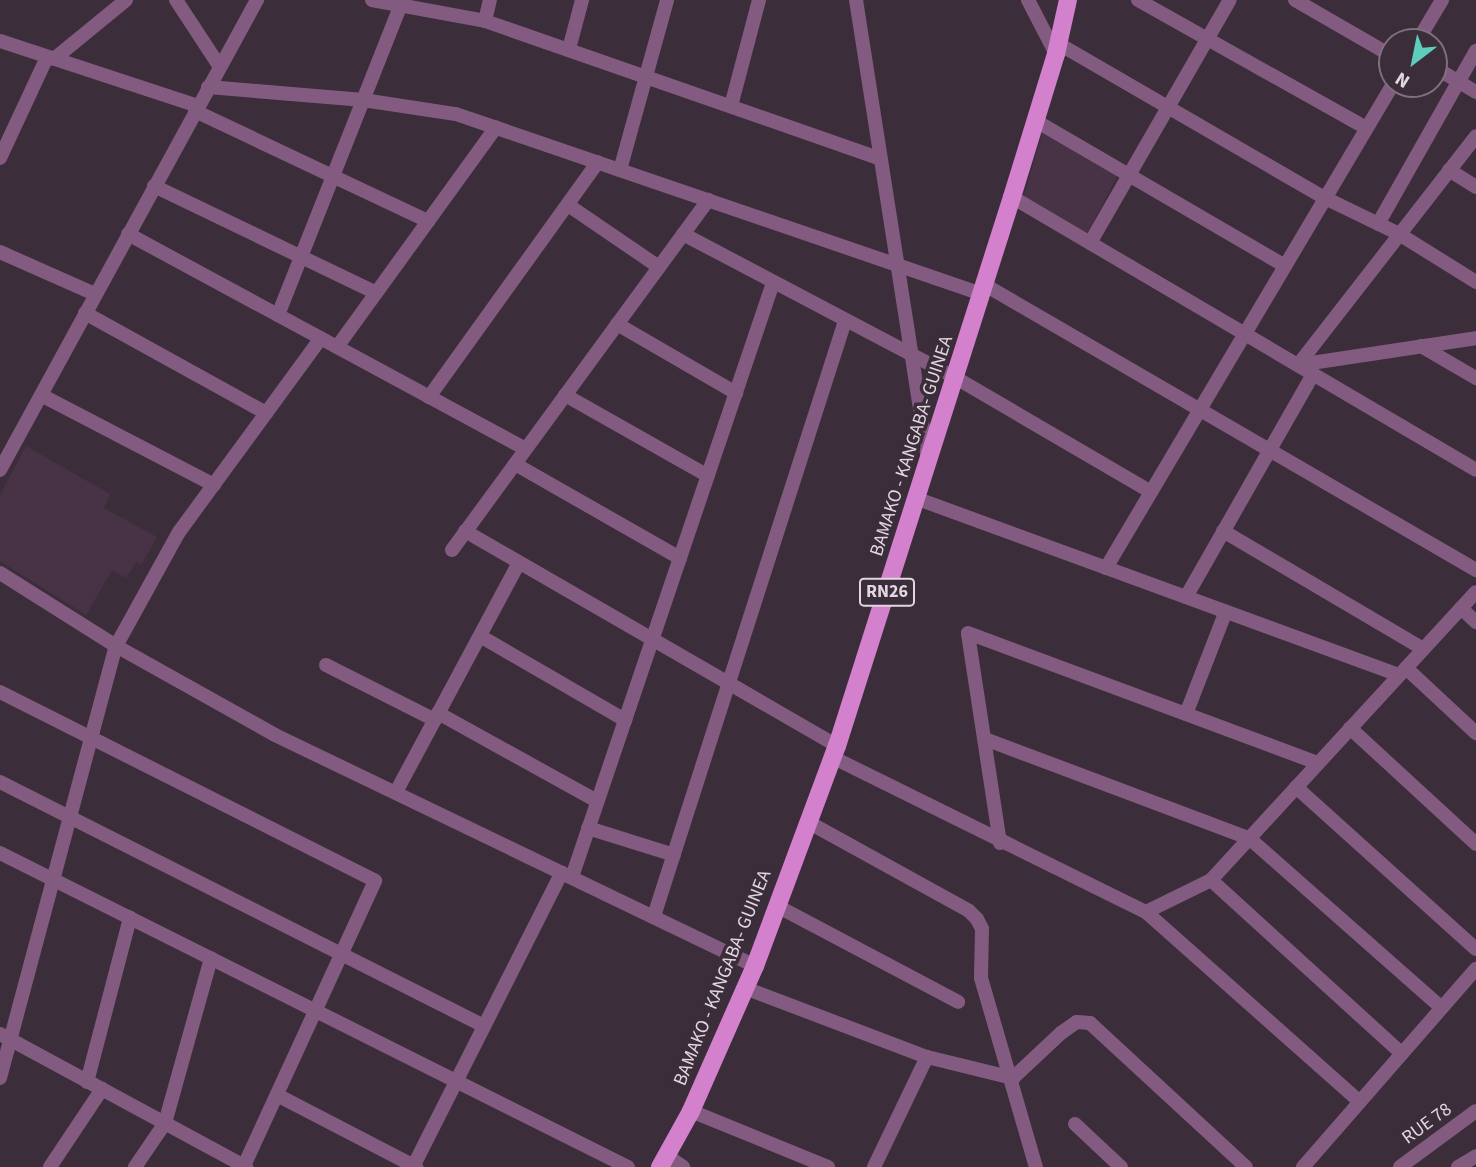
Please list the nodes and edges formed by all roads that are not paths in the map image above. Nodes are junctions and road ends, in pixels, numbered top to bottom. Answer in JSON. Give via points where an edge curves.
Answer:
{"nodes":[{"id":1,"x":126,"y":0,"type":"edge"},
{"id":2,"x":176,"y":0,"type":"edge"},
{"id":3,"x":257,"y":0,"type":"edge"},
{"id":4,"x":372,"y":0,"type":"edge"},
{"id":5,"x":490,"y":0,"type":"edge"},
{"id":6,"x":582,"y":0,"type":"edge"},
{"id":7,"x":667,"y":0,"type":"edge"},
{"id":8,"x":759,"y":0,"type":"edge"},
{"id":9,"x":856,"y":0,"type":"edge"},
{"id":10,"x":1069,"y":0,"type":"edge"},
{"id":11,"x":1138,"y":0,"type":"edge"},
{"id":12,"x":1230,"y":0,"type":"edge"},
{"id":13,"x":1295,"y":0,"type":"edge"},
{"id":14,"x":1442,"y":0,"type":"edge"},
{"id":15,"x":402,"y":3,"type":"edge"},
{"id":16,"x":1032,"y":3,"type":"edge"},
{"id":17,"x":485,"y":21,"type":"junction"},
{"id":18,"x":1425,"y":28,"type":"edge"},
{"id":19,"x":1208,"y":39,"type":"junction"},
{"id":20,"x":0,"y":41,"type":"edge"},
{"id":21,"x":1378,"y":48,"type":"edge"},
{"id":22,"x":1057,"y":49,"type":"junction"},
{"id":23,"x":569,"y":50,"type":"junction"},
{"id":24,"x":1476,"y":51,"type":"edge"},
{"id":25,"x":50,"y":58,"type":"junction"},
{"id":26,"x":220,"y":66,"type":"junction"},
{"id":27,"x":646,"y":75,"type":"junction"},
{"id":28,"x":1448,"y":75,"type":"edge"},
{"id":29,"x":1459,"y":82,"type":"junction"},
{"id":30,"x":208,"y":87,"type":"junction"},
{"id":31,"x":1476,"y":92,"type":"edge"},
{"id":32,"x":1384,"y":98,"type":"edge"},
{"id":33,"x":363,"y":100,"type":"junction"},
{"id":34,"x":731,"y":106,"type":"junction"},
{"id":35,"x":1168,"y":107,"type":"junction"},
{"id":36,"x":196,"y":108,"type":"junction"},
{"id":37,"x":1036,"y":121,"type":"junction"},
{"id":38,"x":496,"y":127,"type":"junction"},
{"id":39,"x":1366,"y":128,"type":"junction"},
{"id":40,"x":1476,"y":136,"type":"edge"},
{"id":41,"x":0,"y":159,"type":"edge"},
{"id":42,"x":881,"y":159,"type":"junction"},
{"id":43,"x":598,"y":162,"type":"junction"},
{"id":44,"x":620,"y":170,"type":"junction"},
{"id":45,"x":1449,"y":170,"type":"junction"},
{"id":46,"x":1129,"y":175,"type":"junction"},
{"id":47,"x":333,"y":177,"type":"junction"},
{"id":48,"x":154,"y":186,"type":"junction"},
{"id":49,"x":1476,"y":187,"type":"edge"},
{"id":50,"x":1012,"y":197,"type":"junction"},
{"id":51,"x":1325,"y":198,"type":"junction"},
{"id":52,"x":708,"y":200,"type":"junction"},
{"id":53,"x":568,"y":205,"type":"junction"},
{"id":54,"x":428,"y":221,"type":"junction"},
{"id":55,"x":1378,"y":224,"type":"junction"},
{"id":56,"x":128,"y":234,"type":"junction"},
{"id":57,"x":682,"y":234,"type":"junction"},
{"id":58,"x":1399,"y":234,"type":"junction"},
{"id":59,"x":1090,"y":243,"type":"junction"},
{"id":60,"x":0,"y":252,"type":"edge"},
{"id":61,"x":301,"y":257,"type":"junction"},
{"id":62,"x":897,"y":265,"type":"junction"},
{"id":63,"x":1285,"y":266,"type":"junction"},
{"id":64,"x":659,"y":267,"type":"junction"},
{"id":65,"x":1476,"y":282,"type":"edge"},
{"id":66,"x":773,"y":283,"type":"junction"},
{"id":67,"x":984,"y":289,"type":"junction"},
{"id":68,"x":376,"y":293,"type":"junction"},
{"id":69,"x":95,"y":295,"type":"junction"},
{"id":70,"x":85,"y":313,"type":"junction"},
{"id":71,"x":278,"y":315,"type":"junction"},
{"id":72,"x":845,"y":321,"type":"junction"},
{"id":73,"x":617,"y":324,"type":"junction"},
{"id":74,"x":1245,"y":334,"type":"junction"},
{"id":75,"x":321,"y":338,"type":"junction"},
{"id":76,"x":1476,"y":338,"type":"edge"},
{"id":77,"x":1421,"y":346,"type":"junction"},
{"id":78,"x":337,"y":347,"type":"junction"},
{"id":79,"x":912,"y":357,"type":"junction"},
{"id":80,"x":1298,"y":365,"type":"junction"},
{"id":81,"x":1312,"y":374,"type":"junction"},
{"id":82,"x":956,"y":378,"type":"junction"},
{"id":83,"x":1476,"y":378,"type":"edge"},
{"id":84,"x":736,"y":393,"type":"junction"},
{"id":85,"x":41,"y":395,"type":"junction"},
{"id":86,"x":565,"y":395,"type":"junction"},
{"id":87,"x":429,"y":397,"type":"junction"},
{"id":88,"x":1200,"y":410,"type":"junction"},
{"id":89,"x":266,"y":413,"type":"junction"},
{"id":90,"x":6,"y":444,"type":"edge"},
{"id":91,"x":525,"y":449,"type":"junction"},
{"id":92,"x":1269,"y":450,"type":"junction"},
{"id":93,"x":515,"y":464,"type":"junction"},
{"id":94,"x":929,"y":464,"type":"junction"},
{"id":95,"x":0,"y":470,"type":"edge"},
{"id":96,"x":1476,"y":470,"type":"edge"},
{"id":97,"x":708,"y":476,"type":"junction"},
{"id":98,"x":214,"y":485,"type":"junction"},
{"id":99,"x":1151,"y":492,"type":"junction"},
{"id":100,"x":918,"y":499,"type":"junction"},
{"id":101,"x":466,"y":531,"type":"junction"},
{"id":102,"x":1223,"y":531,"type":"junction"},
{"id":103,"x":452,"y":550,"type":"dead end"},
{"id":104,"x":680,"y":558,"type":"junction"},
{"id":105,"x":519,"y":563,"type":"junction"},
{"id":106,"x":1107,"y":568,"type":"junction"},
{"id":107,"x":1476,"y":569,"type":"edge"},
{"id":108,"x":0,"y":573,"type":"edge"},
{"id":109,"x":1476,"y":592,"type":"edge"},
{"id":110,"x":1186,"y":597,"type":"junction"},
{"id":111,"x":1461,"y":608,"type":"junction"},
{"id":112,"x":1226,"y":611,"type":"junction"},
{"id":113,"x":1476,"y":622,"type":"edge"},
{"id":114,"x":480,"y":636,"type":"junction"},
{"id":115,"x":652,"y":640,"type":"junction"},
{"id":116,"x":116,"y":646,"type":"junction"},
{"id":117,"x":1423,"y":649,"type":"junction"},
{"id":118,"x":326,"y":666,"type":"dead end"},
{"id":119,"x":1403,"y":671,"type":"junction"},
{"id":120,"x":729,"y":685,"type":"junction"},
{"id":121,"x":0,"y":692,"type":"edge"},
{"id":122,"x":1186,"y":714,"type":"junction"},
{"id":123,"x":437,"y":717,"type":"junction"},
{"id":124,"x":625,"y":720,"type":"junction"},
{"id":125,"x":1350,"y":728,"type":"junction"},
{"id":126,"x":1476,"y":733,"type":"edge"},
{"id":127,"x":92,"y":738,"type":"junction"},
{"id":128,"x":985,"y":739,"type":"junction"},
{"id":129,"x":834,"y":752,"type":"junction"},
{"id":130,"x":1318,"y":763,"type":"junction"},
{"id":131,"x":0,"y":782,"type":"edge"},
{"id":132,"x":1296,"y":787,"type":"junction"},
{"id":133,"x":396,"y":792,"type":"junction"},
{"id":134,"x":597,"y":801,"type":"junction"},
{"id":135,"x":71,"y":818,"type":"junction"},
{"id":136,"x":808,"y":822,"type":"junction"},
{"id":137,"x":588,"y":828,"type":"junction"},
{"id":138,"x":1249,"y":838,"type":"junction"},
{"id":139,"x":1000,"y":843,"type":"junction"},
{"id":140,"x":1476,"y":845,"type":"edge"},
{"id":141,"x":0,"y":853,"type":"edge"},
{"id":142,"x":674,"y":855,"type":"junction"},
{"id":143,"x":567,"y":874,"type":"junction"},
{"id":144,"x":55,"y":880,"type":"junction"},
{"id":145,"x":1211,"y":880,"type":"junction"},
{"id":146,"x":777,"y":906,"type":"junction"},
{"id":147,"x":1146,"y":912,"type":"junction"},
{"id":148,"x":654,"y":916,"type":"junction"},
{"id":149,"x":130,"y":918,"type":"junction"},
{"id":150,"x":1476,"y":949,"type":"edge"},
{"id":151,"x":341,"y":954,"type":"junction"},
{"id":152,"x":211,"y":958,"type":"junction"},
{"id":153,"x":755,"y":966,"type":"junction"},
{"id":154,"x":1476,"y":969,"type":"edge"},
{"id":155,"x":745,"y":988,"type":"junction"},
{"id":156,"x":958,"y":1002,"type":"dead end"},
{"id":157,"x":1442,"y":1008,"type":"junction"},
{"id":158,"x":315,"y":1011,"type":"junction"},
{"id":159,"x":484,"y":1026,"type":"junction"},
{"id":160,"x":6,"y":1038,"type":"edge"},
{"id":161,"x":1402,"y":1054,"type":"junction"},
{"id":162,"x":927,"y":1057,"type":"junction"},
{"id":163,"x":0,"y":1077,"type":"edge"},
{"id":164,"x":1013,"y":1078,"type":"junction"},
{"id":165,"x":456,"y":1081,"type":"junction"},
{"id":166,"x":87,"y":1082,"type":"junction"},
{"id":167,"x":102,"y":1090,"type":"junction"},
{"id":168,"x":277,"y":1095,"type":"junction"},
{"id":169,"x":1360,"y":1102,"type":"junction"},
{"id":170,"x":691,"y":1111,"type":"junction"},
{"id":171,"x":1476,"y":1111,"type":"edge"},
{"id":172,"x":164,"y":1123,"type":"junction"},
{"id":173,"x":1074,"y":1124,"type":"dead end"},
{"id":174,"x":1476,"y":1156,"type":"edge"},
{"id":175,"x":663,"y":1161,"type":"edge"},
{"id":176,"x":238,"y":1165,"type":"edge"},
{"id":177,"x":50,"y":1167,"type":"edge"},
{"id":178,"x":135,"y":1167,"type":"edge"},
{"id":179,"x":414,"y":1167,"type":"edge"},
{"id":180,"x":628,"y":1167,"type":"edge"},
{"id":181,"x":683,"y":1167,"type":"edge"},
{"id":182,"x":828,"y":1167,"type":"edge"},
{"id":183,"x":874,"y":1167,"type":"edge"},
{"id":184,"x":1036,"y":1167,"type":"edge"},
{"id":185,"x":1121,"y":1167,"type":"edge"},
{"id":186,"x":1246,"y":1167,"type":"edge"},
{"id":187,"x":1303,"y":1167,"type":"edge"},
{"id":188,"x":1400,"y":1167,"type":"edge"},
{"id":189,"x":1458,"y":1167,"type":"edge"}],
"edges":[{"from":1,"to":25,"type":"street"},
{"from":2,"to":26,"type":"street"},
{"from":3,"to":26,"type":"street"},
{"from":4,"to":15,"type":"street"},
{"from":5,"to":17,"type":"street"},
{"from":6,"to":23,"type":"street"},
{"from":7,"to":27,"type":"street"},
{"from":8,"to":34,"type":"street"},
{"from":9,"to":42,"type":"street"},
{"from":10,"to":22,"type":"main road","name":"BAMAKO - KANGABA- GUINEA","number":"RN26"},
{"from":11,"to":19,"type":"street"},
{"from":12,"to":19,"type":"street"},
{"from":13,"to":21,"type":"street"},
{"from":14,"to":18,"type":"street"},
{"from":15,"to":17,"type":"street"},
{"from":15,"to":33,"type":"street"},
{"from":16,"to":22,"type":"street"},
{"from":17,"to":23,"type":"street"},
{"from":19,"to":35,"type":"street"},
{"from":19,"to":39,"type":"street"},
{"from":20,"to":25,"type":"street"},
{"from":22,"to":35,"type":"street"},
{"from":22,"to":37,"type":"main road","name":"BAMAKO - KANGABA- GUINEA","number":"RN26"},
{"from":23,"to":27,"type":"street"},
{"from":24,"to":29,"type":"street"},
{"from":25,"to":36,"type":"street"},
{"from":25,"to":41,"type":"street"},
{"from":26,"to":30,"type":"street"},
{"from":27,"to":34,"type":"street"},
{"from":27,"to":44,"type":"street"},
{"from":28,"to":29,"type":"street"},
{"from":29,"to":31,"type":"street"},
{"from":29,"to":55,"type":"street"},
{"from":30,"to":33,"type":"street"},
{"from":30,"to":36,"type":"street"},
{"from":32,"to":39,"type":"street"},
{"from":33,"to":38,"type":"street","via":[[456,114]]},
{"from":33,"to":47,"type":"street"},
{"from":34,"to":42,"type":"street"},
{"from":35,"to":46,"type":"street"},
{"from":35,"to":51,"type":"street"},
{"from":36,"to":47,"type":"street"},
{"from":36,"to":48,"type":"street"},
{"from":37,"to":46,"type":"street"},
{"from":37,"to":50,"type":"main road","name":"BAMAKO - KANGABA- GUINEA","number":"RN26"},
{"from":38,"to":43,"type":"street"},
{"from":38,"to":54,"type":"street"},
{"from":39,"to":51,"type":"street"},
{"from":40,"to":45,"type":"street"},
{"from":42,"to":62,"type":"street"},
{"from":43,"to":44,"type":"street"},
{"from":43,"to":53,"type":"street"},
{"from":44,"to":52,"type":"street"},
{"from":45,"to":49,"type":"street"},
{"from":45,"to":58,"type":"street"},
{"from":46,"to":59,"type":"street"},
{"from":46,"to":63,"type":"street"},
{"from":47,"to":54,"type":"street"},
{"from":47,"to":61,"type":"street"},
{"from":48,"to":56,"type":"street"},
{"from":48,"to":61,"type":"street"},
{"from":50,"to":59,"type":"street"},
{"from":50,"to":67,"type":"main road","name":"BAMAKO - KANGABA- GUINEA","number":"RN26"},
{"from":51,"to":55,"type":"street"},
{"from":51,"to":63,"type":"street"},
{"from":52,"to":57,"type":"street"},
{"from":52,"to":62,"type":"street"},
{"from":53,"to":64,"type":"street"},
{"from":53,"to":87,"type":"street"},
{"from":54,"to":68,"type":"street"},
{"from":55,"to":58,"type":"street"},
{"from":56,"to":69,"type":"street"},
{"from":56,"to":71,"type":"street"},
{"from":57,"to":64,"type":"street"},
{"from":57,"to":66,"type":"street"},
{"from":58,"to":65,"type":"street"},
{"from":58,"to":80,"type":"street"},
{"from":59,"to":74,"type":"street"},
{"from":60,"to":69,"type":"street"},
{"from":61,"to":68,"type":"street"},
{"from":61,"to":71,"type":"street"},
{"from":62,"to":67,"type":"street"},
{"from":62,"to":79,"type":"street"},
{"from":63,"to":74,"type":"street"},
{"from":64,"to":73,"type":"street"},
{"from":66,"to":72,"type":"street"},
{"from":66,"to":84,"type":"street"},
{"from":67,"to":82,"type":"main road","name":"BAMAKO - KANGABA- GUINEA","number":"RN26"},
{"from":67,"to":88,"type":"street"},
{"from":68,"to":78,"type":"street"},
{"from":69,"to":70,"type":"street"},
{"from":70,"to":85,"type":"street"},
{"from":70,"to":89,"type":"street"},
{"from":71,"to":75,"type":"street"},
{"from":72,"to":79,"type":"street"},
{"from":72,"to":120,"type":"street"},
{"from":73,"to":84,"type":"street"},
{"from":73,"to":86,"type":"street"},
{"from":74,"to":80,"type":"street"},
{"from":74,"to":88,"type":"street"},
{"from":75,"to":78,"type":"street"},
{"from":75,"to":89,"type":"street"},
{"from":76,"to":77,"type":"street"},
{"from":77,"to":80,"type":"street"},
{"from":77,"to":83,"type":"street"},
{"from":78,"to":87,"type":"street"},
{"from":79,"to":82,"type":"street"},
{"from":79,"to":94,"type":"street"},
{"from":80,"to":81,"type":"street"},
{"from":81,"to":92,"type":"street"},
{"from":81,"to":96,"type":"street"},
{"from":82,"to":94,"type":"main road","name":"BAMAKO - KANGABA- GUINEA","number":"RN26"},
{"from":82,"to":99,"type":"street"},
{"from":84,"to":97,"type":"street"},
{"from":85,"to":90,"type":"street"},
{"from":85,"to":98,"type":"street"},
{"from":86,"to":91,"type":"street"},
{"from":86,"to":97,"type":"street"},
{"from":87,"to":91,"type":"street"},
{"from":88,"to":92,"type":"street"},
{"from":88,"to":99,"type":"street"},
{"from":89,"to":98,"type":"street"},
{"from":90,"to":95,"type":"street"},
{"from":91,"to":93,"type":"street"},
{"from":92,"to":102,"type":"street"},
{"from":92,"to":107,"type":"street"},
{"from":93,"to":101,"type":"street"},
{"from":93,"to":104,"type":"street"},
{"from":94,"to":100,"type":"main road","name":"BAMAKO - KANGABA- GUINEA","number":"RN26"},
{"from":97,"to":104,"type":"street"},
{"from":98,"to":116,"type":"street","via":[[179,531]]},
{"from":99,"to":106,"type":"street"},
{"from":100,"to":106,"type":"street"},
{"from":100,"to":129,"type":"main road","name":"BAMAKO - KANGABA- GUINEA","number":"RN26"},
{"from":101,"to":103,"type":"street"},
{"from":101,"to":105,"type":"street"},
{"from":102,"to":110,"type":"street"},
{"from":102,"to":117,"type":"street"},
{"from":104,"to":115,"type":"street"},
{"from":105,"to":114,"type":"street"},
{"from":105,"to":115,"type":"street"},
{"from":106,"to":110,"type":"street"},
{"from":108,"to":116,"type":"street"},
{"from":109,"to":111,"type":"street"},
{"from":110,"to":112,"type":"street"},
{"from":111,"to":113,"type":"street"},
{"from":111,"to":117,"type":"street"},
{"from":112,"to":119,"type":"street"},
{"from":112,"to":122,"type":"street"},
{"from":114,"to":123,"type":"street"},
{"from":114,"to":124,"type":"street"},
{"from":115,"to":120,"type":"street"},
{"from":115,"to":124,"type":"street"},
{"from":116,"to":127,"type":"street"},
{"from":116,"to":133,"type":"street","via":[[275,735]]},
{"from":117,"to":119,"type":"street"},
{"from":118,"to":123,"type":"street"},
{"from":119,"to":125,"type":"street"},
{"from":119,"to":126,"type":"street"},
{"from":120,"to":129,"type":"street"},
{"from":120,"to":142,"type":"street"},
{"from":121,"to":127,"type":"street"},
{"from":122,"to":128,"type":"street","via":[[968,633]]},
{"from":122,"to":130,"type":"street"},
{"from":123,"to":133,"type":"street"},
{"from":123,"to":134,"type":"street"},
{"from":124,"to":134,"type":"street"},
{"from":125,"to":130,"type":"street"},
{"from":125,"to":140,"type":"street"},
{"from":127,"to":135,"type":"street"},
{"from":127,"to":151,"type":"street","via":[[374,881]]},
{"from":128,"to":138,"type":"street"},
{"from":128,"to":139,"type":"street"},
{"from":129,"to":136,"type":"main road","name":"BAMAKO - KANGABA- GUINEA","number":"RN26"},
{"from":129,"to":139,"type":"street"},
{"from":130,"to":132,"type":"street"},
{"from":131,"to":135,"type":"street"},
{"from":132,"to":138,"type":"street"},
{"from":132,"to":150,"type":"street"},
{"from":133,"to":143,"type":"street"},
{"from":134,"to":137,"type":"street"},
{"from":135,"to":144,"type":"street"},
{"from":135,"to":151,"type":"street"},
{"from":136,"to":146,"type":"main road","name":"BAMAKO - KANGABA- GUINEA","number":"RN26"},
{"from":136,"to":164,"type":"street","via":[[977,919],[982,929],[981,978]]},
{"from":137,"to":142,"type":"street"},
{"from":137,"to":143,"type":"street"},
{"from":138,"to":145,"type":"street"},
{"from":138,"to":157,"type":"street"},
{"from":139,"to":147,"type":"street"},
{"from":141,"to":144,"type":"street"},
{"from":142,"to":148,"type":"street"},
{"from":143,"to":148,"type":"street"},
{"from":143,"to":159,"type":"street"},
{"from":144,"to":149,"type":"street"},
{"from":144,"to":160,"type":"street"},
{"from":145,"to":147,"type":"street"},
{"from":145,"to":161,"type":"street"},
{"from":146,"to":153,"type":"main road","name":"BAMAKO - KANGABA- GUINEA","number":"RN26"},
{"from":146,"to":156,"type":"street"},
{"from":147,"to":169,"type":"street"},
{"from":148,"to":153,"type":"street"},
{"from":149,"to":152,"type":"street"},
{"from":149,"to":166,"type":"street"},
{"from":151,"to":158,"type":"street"},
{"from":151,"to":159,"type":"street"},
{"from":152,"to":158,"type":"street"},
{"from":152,"to":172,"type":"street"},
{"from":153,"to":155,"type":"main road","name":"BAMAKO - KANGABA- GUINEA","number":"RN26"},
{"from":154,"to":157,"type":"street"},
{"from":155,"to":162,"type":"street"},
{"from":155,"to":170,"type":"main road","name":"BAMAKO - KANGABA- GUINEA","number":"RN26"},
{"from":157,"to":161,"type":"street"},
{"from":158,"to":165,"type":"street"},
{"from":158,"to":168,"type":"street"},
{"from":159,"to":165,"type":"street"},
{"from":160,"to":163,"type":"street"},
{"from":160,"to":166,"type":"street"},
{"from":161,"to":169,"type":"street"},
{"from":162,"to":164,"type":"street"},
{"from":162,"to":183,"type":"street"},
{"from":164,"to":184,"type":"street"},
{"from":164,"to":186,"type":"street","via":[[1061,1033],[1077,1022],[1090,1023]]},
{"from":165,"to":179,"type":"street"},
{"from":165,"to":180,"type":"street"},
{"from":166,"to":167,"type":"street"},
{"from":167,"to":172,"type":"street"},
{"from":167,"to":177,"type":"street"},
{"from":168,"to":176,"type":"street"},
{"from":168,"to":179,"type":"street"},
{"from":169,"to":187,"type":"street"},
{"from":170,"to":175,"type":"main road","name":"BAMAKO - KANGABA- GUINEA","number":"RN26"},
{"from":170,"to":182,"type":"street"},
{"from":171,"to":188,"type":"street","name":"RUE 78"},
{"from":172,"to":176,"type":"street"},
{"from":172,"to":178,"type":"street"},
{"from":173,"to":185,"type":"street"},
{"from":174,"to":189,"type":"street"},
{"from":175,"to":181,"type":"street"}]}
